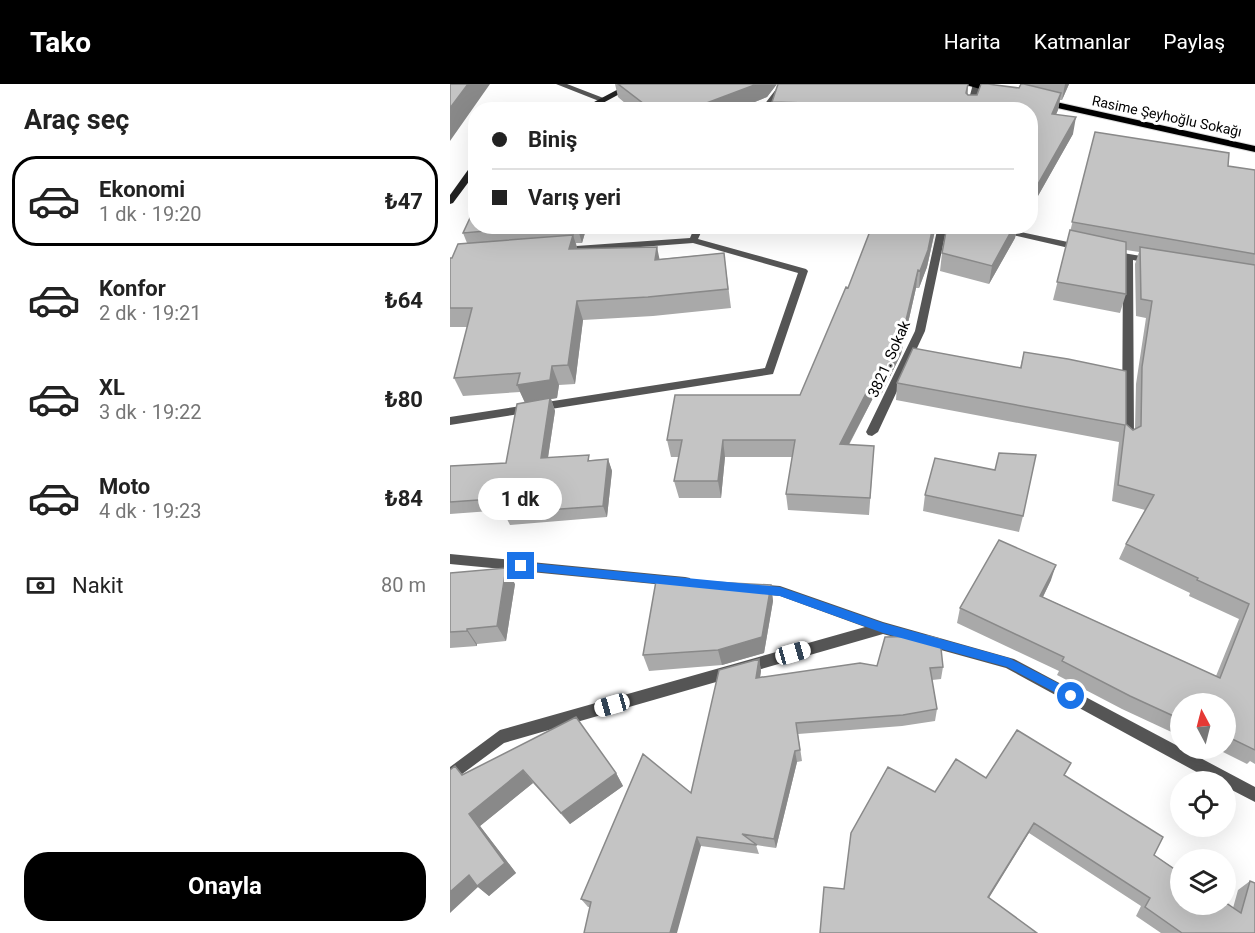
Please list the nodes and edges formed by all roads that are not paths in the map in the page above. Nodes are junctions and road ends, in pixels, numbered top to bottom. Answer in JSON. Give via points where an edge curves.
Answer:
{"nodes":[{"id":1,"x":560,"y":84,"type":"edge"},
{"id":2,"x":634,"y":84,"type":"edge"},
{"id":3,"x":784,"y":84,"type":"edge"},
{"id":4,"x":972,"y":85,"type":"edge"},
{"id":5,"x":1010,"y":94,"type":"edge"},
{"id":6,"x":1022,"y":97,"type":"edge"},
{"id":7,"x":602,"y":99,"type":"junction"},
{"id":8,"x":597,"y":102,"type":"edge"},
{"id":9,"x":770,"y":102,"type":"edge"},
{"id":10,"x":971,"y":102,"type":"edge"},
{"id":11,"x":1255,"y":149,"type":"edge"},
{"id":12,"x":468,"y":176,"type":"edge"},
{"id":13,"x":450,"y":201,"type":"edge"},
{"id":14,"x":696,"y":234,"type":"edge"},
{"id":15,"x":942,"y":234,"type":"edge"},
{"id":16,"x":1016,"y":234,"type":"edge"},
{"id":17,"x":693,"y":240,"type":"junction"},
{"id":18,"x":554,"y":250,"type":"edge"},
{"id":19,"x":1093,"y":250,"type":"edge"},
{"id":20,"x":1104,"y":252,"type":"edge"},
{"id":21,"x":1128,"y":257,"type":"junction"},
{"id":22,"x":1162,"y":263,"type":"edge"},
{"id":23,"x":450,"y":421,"type":"edge"},
{"id":24,"x":872,"y":432,"type":"dead end"},
{"id":25,"x":1128,"y":441,"type":"edge"},
{"id":26,"x":450,"y":559,"type":"edge"},
{"id":27,"x":698,"y":583,"type":"edge"},
{"id":28,"x":745,"y":588,"type":"edge"},
{"id":29,"x":883,"y":628,"type":"junction"},
{"id":30,"x":450,"y":776,"type":"edge"},
{"id":31,"x":1255,"y":795,"type":"edge"}],
"edges":[{"from":1,"to":7,"type":"street"},
{"from":2,"to":7,"type":"main road"},
{"from":3,"to":9,"type":"street"},
{"from":4,"to":5,"type":"main road"},
{"from":4,"to":10,"type":"street"},
{"from":6,"to":11,"type":"main road","name":"Rasime Şeyhoğlu Sokağı"},
{"from":7,"to":8,"type":"main road"},
{"from":12,"to":13,"type":"main road"},
{"from":14,"to":17,"type":"street"},
{"from":15,"to":24,"type":"street","name":"3821. Sokak","via":[[920,331]]},
{"from":16,"to":19,"type":"street"},
{"from":17,"to":18,"type":"street"},
{"from":17,"to":23,"type":"street","via":[[803,271],[769,371]]},
{"from":20,"to":21,"type":"street"},
{"from":21,"to":22,"type":"street"},
{"from":21,"to":25,"type":"street"},
{"from":26,"to":27,"type":"street"},
{"from":28,"to":29,"type":"street","via":[[780,591]]},
{"from":29,"to":30,"type":"street","via":[[500,737]]},
{"from":29,"to":31,"type":"street","via":[[1009,663]]}]}
